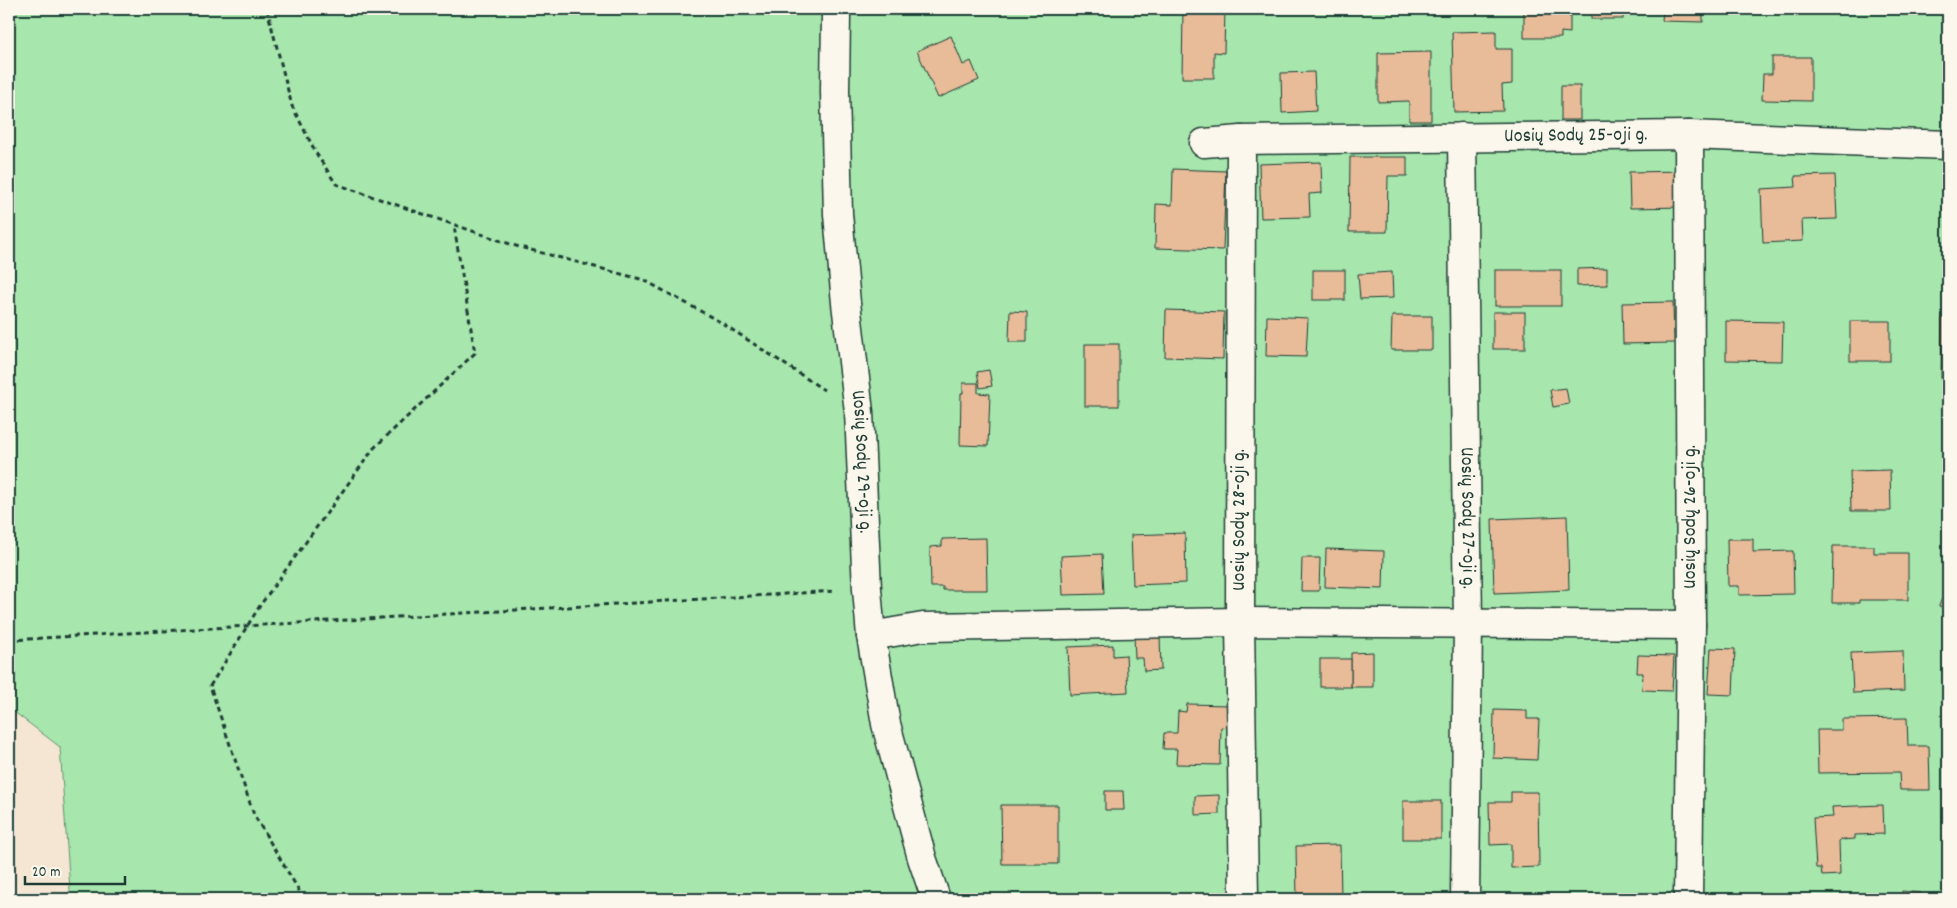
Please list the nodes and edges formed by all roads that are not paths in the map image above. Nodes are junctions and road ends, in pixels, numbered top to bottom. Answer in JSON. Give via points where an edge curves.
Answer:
{"nodes":[{"id":1,"x":836,"y":15,"type":"dead end"},
{"id":2,"x":1689,"y":135,"type":"junction"},
{"id":3,"x":1462,"y":137,"type":"junction"},
{"id":4,"x":1241,"y":140,"type":"junction"},
{"id":5,"x":1204,"y":143,"type":"dead end"},
{"id":6,"x":1948,"y":145,"type":"edge"},
{"id":7,"x":1240,"y":622,"type":"junction"},
{"id":8,"x":1468,"y":624,"type":"junction"},
{"id":9,"x":1691,"y":625,"type":"junction"},
{"id":10,"x":871,"y":636,"type":"junction"},
{"id":11,"x":936,"y":899,"type":"edge"},
{"id":12,"x":1244,"y":899,"type":"edge"},
{"id":13,"x":1465,"y":899,"type":"edge"},
{"id":14,"x":1688,"y":899,"type":"edge"}],
"edges":[{"from":1,"to":10,"type":"street","name":"Uosių Sodų 29-oji g.","via":[[838,214],[859,412]]},
{"from":2,"to":3,"type":"street","name":"Uosių Sodų 25-oji g."},
{"from":2,"to":6,"type":"street","name":"Uosių Sodų 25-oji g."},
{"from":2,"to":9,"type":"street","name":"Uosių Sodų 26-oji g."},
{"from":3,"to":4,"type":"street","name":"Uosių Sodų 25-oji g."},
{"from":3,"to":8,"type":"street","name":"Uosių Sodų 27-oji g."},
{"from":4,"to":5,"type":"street","name":"Uosių Sodų 25-oji g."},
{"from":4,"to":7,"type":"street","name":"Uosių Sodų 28-oji g."},
{"from":7,"to":8,"type":"street"},
{"from":7,"to":10,"type":"street","via":[[923,627]]},
{"from":7,"to":12,"type":"street","name":"Uosių Sodų 28-oji g."},
{"from":8,"to":9,"type":"street"},
{"from":8,"to":13,"type":"street","name":"Uosių Sodų 27-oji g."},
{"from":9,"to":14,"type":"street","name":"Uosių Sodų 26-oji g."},
{"from":10,"to":11,"type":"street","name":"Uosių Sodų 29-oji g.","via":[[886,724]]}]}
